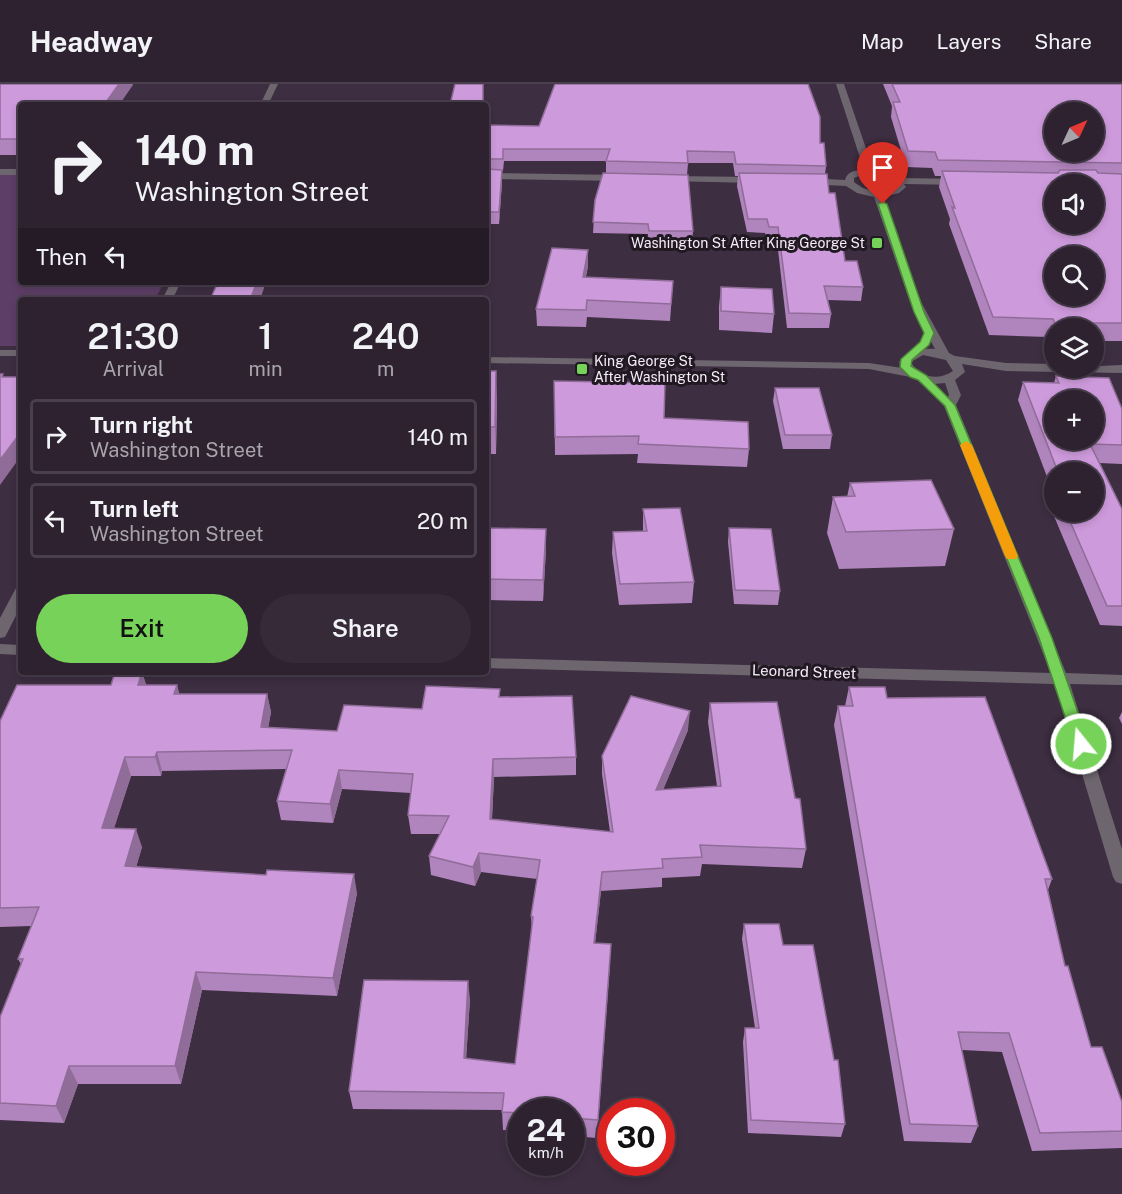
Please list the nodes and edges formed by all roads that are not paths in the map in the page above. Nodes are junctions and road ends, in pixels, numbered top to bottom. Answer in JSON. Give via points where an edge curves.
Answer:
{"nodes":[{"id":1,"x":274,"y":84,"type":"edge"},
{"id":2,"x":840,"y":84,"type":"edge"},
{"id":3,"x":265,"y":102,"type":"edge"},
{"id":4,"x":0,"y":172,"type":"edge"},
{"id":5,"x":18,"y":172,"type":"edge"},
{"id":6,"x":869,"y":172,"type":"junction"},
{"id":7,"x":489,"y":177,"type":"edge"},
{"id":8,"x":627,"y":178,"type":"edge"},
{"id":9,"x":662,"y":179,"type":"edge"},
{"id":10,"x":768,"y":180,"type":"edge"},
{"id":11,"x":792,"y":180,"type":"edge"},
{"id":12,"x":900,"y":181,"type":"junction"},
{"id":13,"x":976,"y":182,"type":"edge"},
{"id":14,"x":849,"y":183,"type":"junction"},
{"id":15,"x":877,"y":194,"type":"junction"},
{"id":16,"x":929,"y":333,"type":"junction"},
{"id":17,"x":0,"y":353,"type":"edge"},
{"id":18,"x":18,"y":353,"type":"edge"},
{"id":19,"x":911,"y":356,"type":"junction"},
{"id":20,"x":949,"y":358,"type":"junction"},
{"id":21,"x":489,"y":360,"type":"edge"},
{"id":22,"x":869,"y":366,"type":"junction"},
{"id":23,"x":1006,"y":367,"type":"junction"},
{"id":24,"x":1122,"y":369,"type":"edge"},
{"id":25,"x":918,"y":376,"type":"junction"},
{"id":26,"x":952,"y":377,"type":"junction"},
{"id":27,"x":950,"y":405,"type":"junction"},
{"id":28,"x":18,"y":597,"type":"edge"},
{"id":29,"x":0,"y":633,"type":"edge"},
{"id":30,"x":0,"y":650,"type":"edge"},
{"id":31,"x":18,"y":650,"type":"edge"},
{"id":32,"x":489,"y":663,"type":"edge"},
{"id":33,"x":1061,"y":680,"type":"junction"},
{"id":34,"x":1122,"y":680,"type":"edge"},
{"id":35,"x":1122,"y":877,"type":"edge"}],
"edges":[{"from":1,"to":3,"type":"street"},
{"from":2,"to":6,"type":"street"},
{"from":4,"to":5,"type":"street"},
{"from":6,"to":12,"type":"street","via":[[888,174]]},
{"from":6,"to":14,"type":"street","via":[[853,175]]},
{"from":7,"to":8,"type":"street"},
{"from":9,"to":10,"type":"street"},
{"from":11,"to":14,"type":"street"},
{"from":12,"to":13,"type":"street"},
{"from":12,"to":15,"type":"street","via":[[899,189]]},
{"from":14,"to":15,"type":"street"},
{"from":15,"to":16,"type":"street"},
{"from":16,"to":19,"type":"street","via":[[925,343]]},
{"from":16,"to":20,"type":"street"},
{"from":17,"to":18,"type":"street"},
{"from":19,"to":20,"type":"street","via":[[930,352]]},
{"from":19,"to":22,"type":"street"},
{"from":19,"to":25,"type":"street","via":[[906,367]]},
{"from":20,"to":23,"type":"street"},
{"from":20,"to":26,"type":"street","via":[[959,368]]},
{"from":21,"to":22,"type":"street"},
{"from":22,"to":25,"type":"street"},
{"from":23,"to":24,"type":"street"},
{"from":23,"to":26,"type":"street"},
{"from":25,"to":26,"type":"street"},
{"from":25,"to":27,"type":"street"},
{"from":26,"to":27,"type":"street","via":[[955,394]]},
{"from":27,"to":33,"type":"street"},
{"from":28,"to":29,"type":"street"},
{"from":30,"to":31,"type":"street"},
{"from":32,"to":33,"type":"street","name":"Leonard Street"},
{"from":33,"to":34,"type":"street","name":"Leonard Street"},
{"from":33,"to":35,"type":"street"}]}
